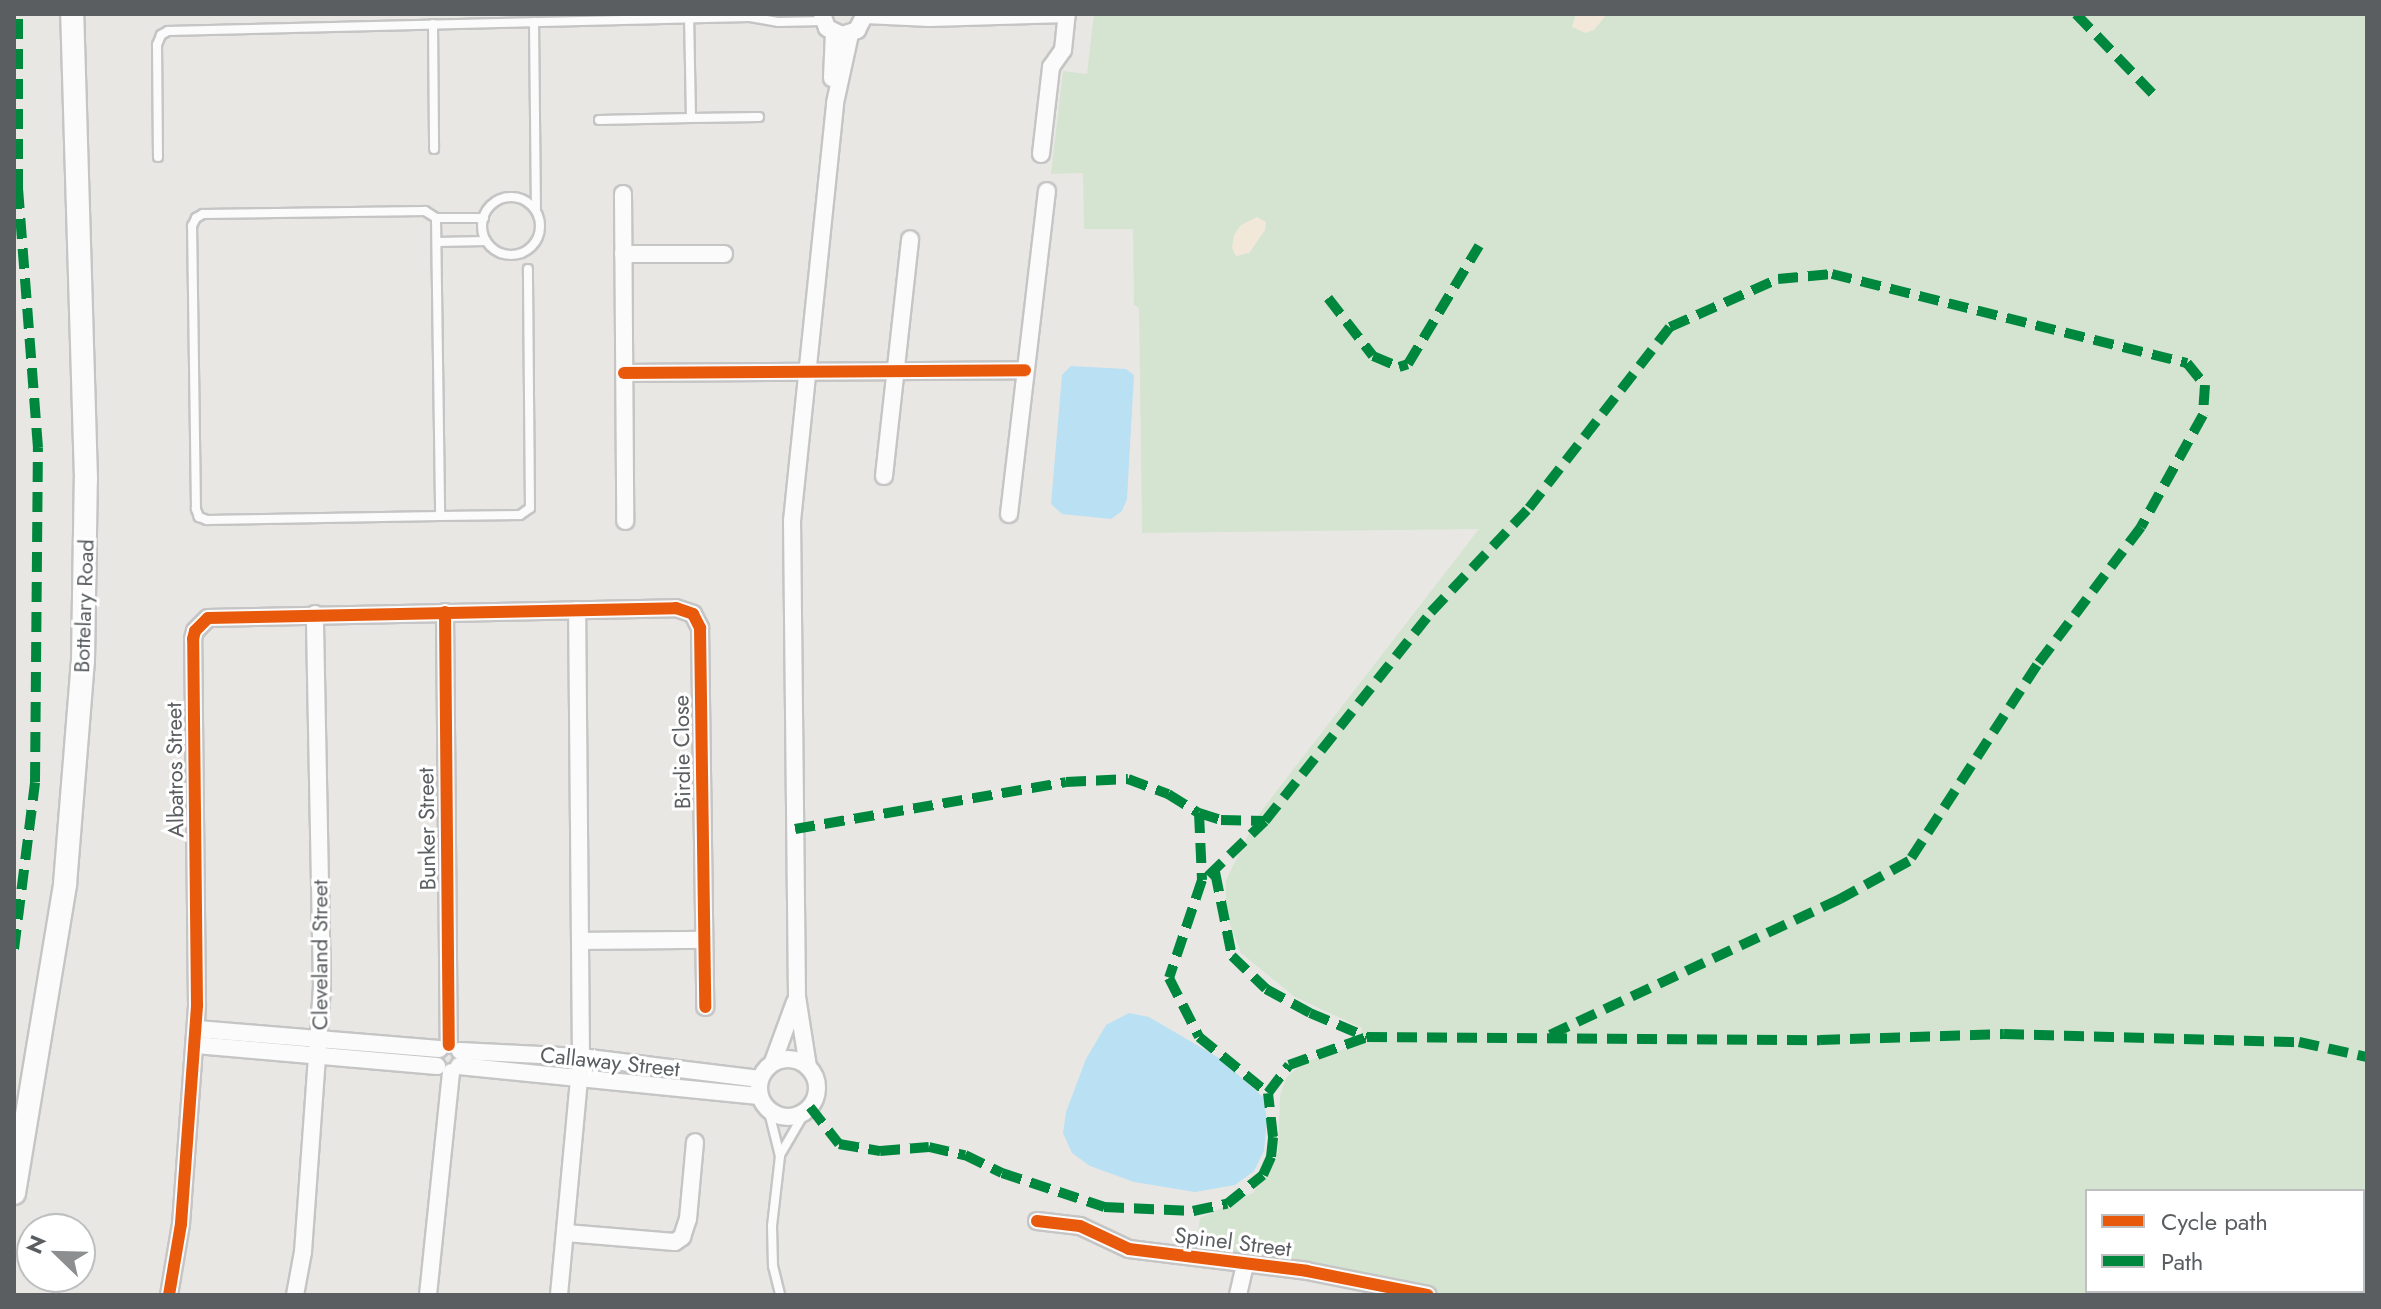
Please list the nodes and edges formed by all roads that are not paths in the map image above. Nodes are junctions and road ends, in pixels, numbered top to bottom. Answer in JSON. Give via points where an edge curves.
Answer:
{"nodes":[{"id":1,"x":72,"y":14,"type":"edge"},
{"id":2,"x":760,"y":14,"type":"edge"},
{"id":3,"x":865,"y":14,"type":"edge"},
{"id":4,"x":1067,"y":14,"type":"edge"},
{"id":5,"x":701,"y":16,"type":"edge"},
{"id":6,"x":750,"y":17,"type":"junction"},
{"id":7,"x":689,"y":18,"type":"junction"},
{"id":8,"x":534,"y":22,"type":"junction"},
{"id":9,"x":433,"y":24,"type":"junction"},
{"id":10,"x":832,"y":25,"type":"edge"},
{"id":11,"x":759,"y":117,"type":"dead end"},
{"id":12,"x":691,"y":118,"type":"junction"},
{"id":13,"x":599,"y":120,"type":"dead end"},
{"id":14,"x":434,"y":149,"type":"dead end"},
{"id":15,"x":1041,"y":154,"type":"dead end"},
{"id":16,"x":158,"y":157,"type":"dead end"},
{"id":17,"x":535,"y":175,"type":"junction"},
{"id":18,"x":1047,"y":191,"type":"dead end"},
{"id":19,"x":623,"y":194,"type":"dead end"},
{"id":20,"x":516,"y":198,"type":"junction"},
{"id":21,"x":536,"y":210,"type":"junction"},
{"id":22,"x":436,"y":218,"type":"junction"},
{"id":23,"x":484,"y":218,"type":"junction"},
{"id":24,"x":910,"y":239,"type":"dead end"},
{"id":25,"x":486,"y":241,"type":"junction"},
{"id":26,"x":437,"y":242,"type":"junction"},
{"id":27,"x":623,"y":254,"type":"junction"},
{"id":28,"x":724,"y":254,"type":"dead end"},
{"id":29,"x":528,"y":269,"type":"dead end"},
{"id":30,"x":1025,"y":370,"type":"junction"},
{"id":31,"x":896,"y":371,"type":"junction"},
{"id":32,"x":807,"y":372,"type":"junction"},
{"id":33,"x":624,"y":373,"type":"junction"},
{"id":34,"x":884,"y":476,"type":"dead end"},
{"id":35,"x":1009,"y":514,"type":"dead end"},
{"id":36,"x":440,"y":516,"type":"junction"},
{"id":37,"x":625,"y":521,"type":"dead end"},
{"id":38,"x":577,"y":610,"type":"junction"},
{"id":39,"x":445,"y":612,"type":"junction"},
{"id":40,"x":315,"y":614,"type":"junction"},
{"id":41,"x":704,"y":940,"type":"junction"},
{"id":42,"x":581,"y":941,"type":"junction"},
{"id":43,"x":797,"y":997,"type":"junction"},
{"id":44,"x":705,"y":1007,"type":"dead end"},
{"id":45,"x":196,"y":1037,"type":"junction"},
{"id":46,"x":319,"y":1048,"type":"junction"},
{"id":47,"x":581,"y":1057,"type":"junction"},
{"id":48,"x":449,"y":1058,"type":"junction"},
{"id":49,"x":773,"y":1062,"type":"junction"},
{"id":50,"x":808,"y":1067,"type":"junction"},
{"id":51,"x":579,"y":1077,"type":"junction"},
{"id":52,"x":759,"y":1087,"type":"junction"},
{"id":53,"x":769,"y":1112,"type":"junction"},
{"id":54,"x":805,"y":1112,"type":"junction"},
{"id":55,"x":695,"y":1142,"type":"dead end"},
{"id":56,"x":780,"y":1156,"type":"junction"},
{"id":57,"x":14,"y":1193,"type":"edge"},
{"id":58,"x":1037,"y":1221,"type":"dead end"},
{"id":59,"x":566,"y":1233,"type":"junction"},
{"id":60,"x":1245,"y":1264,"type":"junction"},
{"id":61,"x":1370,"y":1289,"type":"edge"},
{"id":62,"x":169,"y":1295,"type":"edge"},
{"id":63,"x":295,"y":1295,"type":"edge"},
{"id":64,"x":428,"y":1295,"type":"edge"},
{"id":65,"x":559,"y":1295,"type":"edge"},
{"id":66,"x":780,"y":1295,"type":"edge"},
{"id":67,"x":1238,"y":1295,"type":"edge"},
{"id":68,"x":1428,"y":1295,"type":"edge"}],
"edges":[{"from":1,"to":57,"type":"main road","name":"Bottelary Road","via":[[86,479],[83,660],[65,884]]},
{"from":2,"to":6,"type":"lane"},
{"from":3,"to":4,"type":"street"},
{"from":3,"to":10,"type":"street","via":[[863,23]]},
{"from":4,"to":15,"type":"street","via":[[1063,50],[1051,67]]},
{"from":5,"to":6,"type":"lane"},
{"from":5,"to":7,"type":"lane"},
{"from":6,"to":10,"type":"lane"},
{"from":7,"to":8,"type":"lane"},
{"from":7,"to":12,"type":"lane"},
{"from":8,"to":9,"type":"lane"},
{"from":8,"to":17,"type":"lane"},
{"from":9,"to":14,"type":"lane"},
{"from":9,"to":16,"type":"lane","via":[[164,32],[157,45]]},
{"from":10,"to":32,"type":"street","via":[[835,103]]},
{"from":11,"to":12,"type":"lane"},
{"from":12,"to":13,"type":"lane"},
{"from":17,"to":20,"type":"lane","via":[[528,190]]},
{"from":17,"to":21,"type":"lane"},
{"from":18,"to":30,"type":"street"},
{"from":19,"to":27,"type":"street"},
{"from":20,"to":21,"type":"lane"},
{"from":20,"to":23,"type":"lane","via":[[493,204]]},
{"from":21,"to":25,"type":"lane","via":[[540,233],[526,251],[504,254]]},
{"from":22,"to":23,"type":"lane"},
{"from":22,"to":26,"type":"lane"},
{"from":22,"to":36,"type":"lane","via":[[425,211],[203,214],[192,226],[199,517]]},
{"from":23,"to":25,"type":"lane"},
{"from":24,"to":31,"type":"street"},
{"from":25,"to":26,"type":"lane"},
{"from":26,"to":36,"type":"lane"},
{"from":27,"to":28,"type":"street"},
{"from":27,"to":33,"type":"street"},
{"from":29,"to":36,"type":"lane","via":[[530,508],[520,515]]},
{"from":30,"to":31,"type":"street"},
{"from":30,"to":35,"type":"street"},
{"from":31,"to":32,"type":"street"},
{"from":31,"to":34,"type":"street"},
{"from":32,"to":33,"type":"street"},
{"from":32,"to":43,"type":"street","via":[[791,546]]},
{"from":33,"to":37,"type":"street"},
{"from":38,"to":39,"type":"street","name":"Albatros Street"},
{"from":38,"to":41,"type":"street","name":"Birdie Close","via":[[676,608],[698,620]]},
{"from":38,"to":42,"type":"street"},
{"from":39,"to":40,"type":"street","name":"Albatros Street"},
{"from":39,"to":48,"type":"street","name":"Bunker Street"},
{"from":40,"to":45,"type":"street","name":"Albatros Street","via":[[215,616],[195,631]]},
{"from":40,"to":46,"type":"street","name":"Cleveland Street"},
{"from":41,"to":42,"type":"street"},
{"from":41,"to":44,"type":"street","name":"Birdie Close"},
{"from":42,"to":47,"type":"street"},
{"from":43,"to":49,"type":"street"},
{"from":43,"to":50,"type":"street"},
{"from":45,"to":46,"type":"street","name":"Callaway Street"},
{"from":45,"to":62,"type":"street","name":"Albatros Street","via":[[181,1224]]},
{"from":46,"to":48,"type":"street","name":"Callaway Street"},
{"from":46,"to":63,"type":"street","name":"Cleveland Street"},
{"from":47,"to":48,"type":"street","name":"Callaway Street"},
{"from":47,"to":51,"type":"street"},
{"from":47,"to":52,"type":"street","name":"Callaway Street"},
{"from":48,"to":51,"type":"street","name":"Callaway Street"},
{"from":48,"to":64,"type":"street","name":"Bunker Street"},
{"from":49,"to":50,"type":"street","via":[[787,1059]]},
{"from":49,"to":52,"type":"street"},
{"from":50,"to":54,"type":"street","via":[[817,1094]]},
{"from":51,"to":52,"type":"street","name":"Callaway Street"},
{"from":51,"to":59,"type":"street"},
{"from":52,"to":53,"type":"street"},
{"from":53,"to":54,"type":"street","via":[[791,1118]]},
{"from":53,"to":56,"type":"lane"},
{"from":54,"to":56,"type":"lane"},
{"from":55,"to":59,"type":"street","via":[[688,1219],[675,1242]]},
{"from":56,"to":66,"type":"lane","via":[[772,1226]]},
{"from":58,"to":60,"type":"street","name":"Spinel Street","via":[[1080,1226],[1129,1249]]},
{"from":59,"to":65,"type":"street"},
{"from":60,"to":61,"type":"street","name":"Spinel Street"},
{"from":60,"to":67,"type":"street"},
{"from":61,"to":68,"type":"street","name":"Spinel Street"}]}
